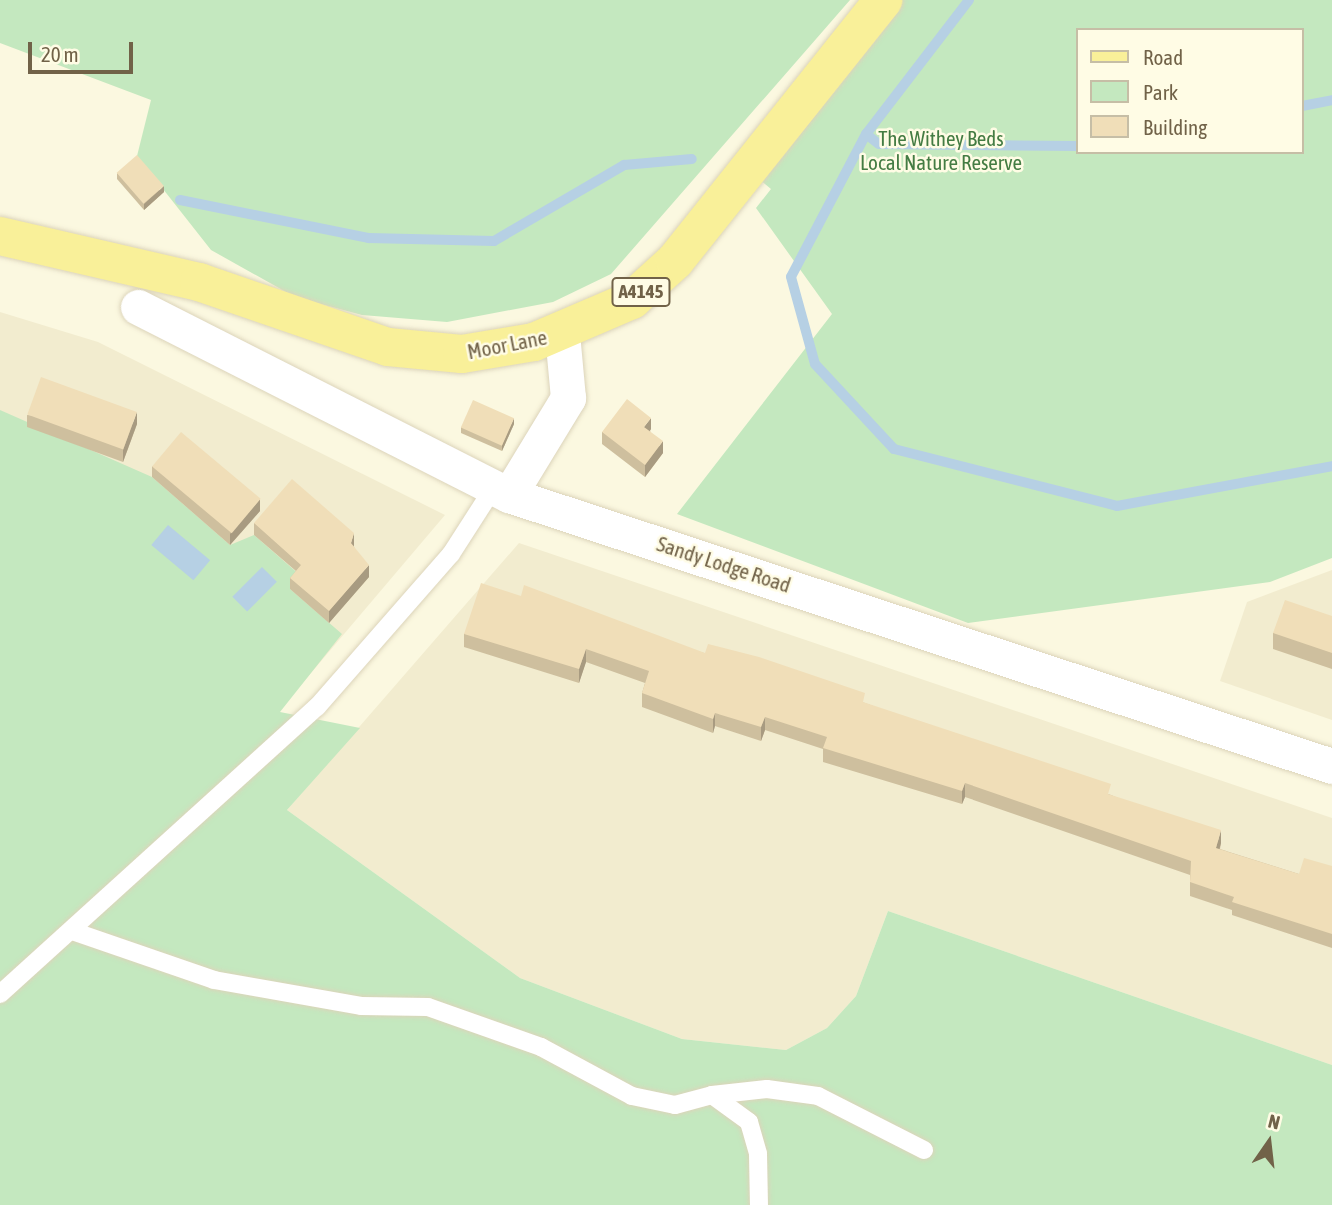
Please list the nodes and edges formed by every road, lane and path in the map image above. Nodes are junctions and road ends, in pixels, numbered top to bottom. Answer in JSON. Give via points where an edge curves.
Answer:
{"nodes":[{"id":1,"x":883,"y":0,"type":"edge"},
{"id":2,"x":0,"y":236,"type":"edge"},
{"id":3,"x":138,"y":307,"type":"dead end"},
{"id":4,"x":562,"y":332,"type":"junction"},
{"id":5,"x":502,"y":491,"type":"junction"},
{"id":6,"x":1332,"y":766,"type":"edge"},
{"id":7,"x":72,"y":930,"type":"junction"},
{"id":8,"x":0,"y":993,"type":"edge"},
{"id":9,"x":712,"y":1095,"type":"junction"},
{"id":10,"x":924,"y":1150,"type":"dead end"},
{"id":11,"x":759,"y":1205,"type":"edge"}],
"edges":[{"from":1,"to":4,"type":"main road","name":"Moor Lane","number":"A4145","via":[[676,261],[632,300]]},
{"from":2,"to":4,"type":"main road","name":"Moor Lane","number":"A4145","via":[[200,282],[388,347],[462,354]]},
{"from":3,"to":5,"type":"street","name":"Sandy Lodge Road"},
{"from":4,"to":5,"type":"street","via":[[568,398]]},
{"from":5,"to":6,"type":"street","name":"Sandy Lodge Road"},
{"from":5,"to":7,"type":"lane","via":[[317,707]]},
{"from":7,"to":8,"type":"lane"},
{"from":7,"to":9,"type":"lane","via":[[214,980],[361,1006],[428,1007],[541,1047],[632,1096],[675,1105]]},
{"from":9,"to":10,"type":"lane","via":[[767,1089],[818,1096]]},
{"from":9,"to":11,"type":"lane","via":[[749,1122],[758,1154]]}]}
